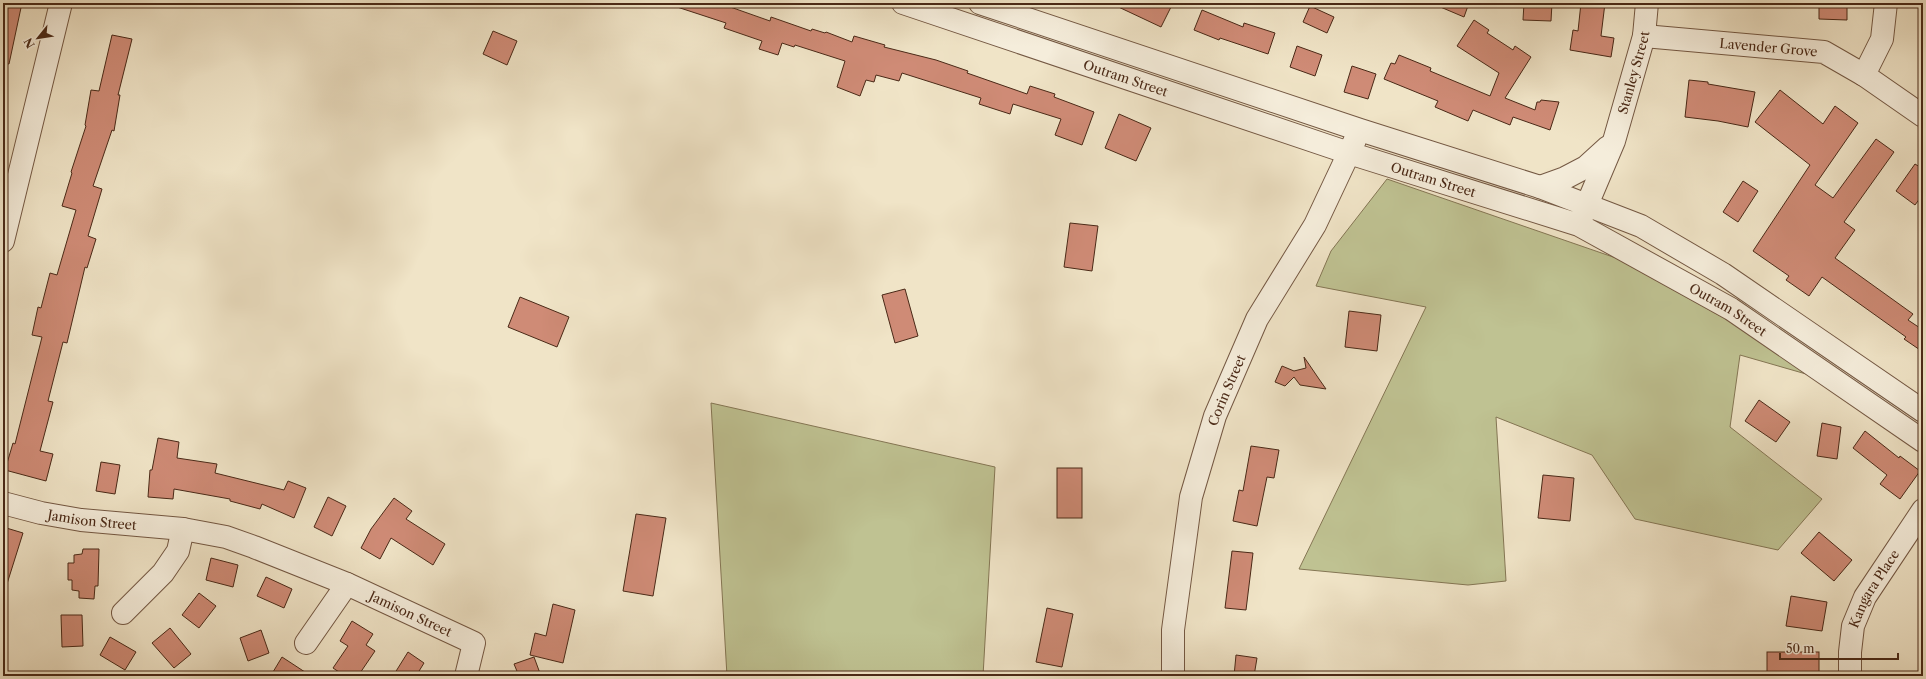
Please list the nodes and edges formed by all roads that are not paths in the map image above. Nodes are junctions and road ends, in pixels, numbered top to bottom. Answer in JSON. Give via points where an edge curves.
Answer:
{"nodes":[{"id":1,"x":61,"y":3,"type":"edge"},
{"id":2,"x":903,"y":3,"type":"edge"},
{"id":3,"x":980,"y":3,"type":"edge"},
{"id":4,"x":1647,"y":3,"type":"edge"},
{"id":5,"x":1886,"y":3,"type":"edge"},
{"id":6,"x":1644,"y":36,"type":"junction"},
{"id":7,"x":1864,"y":75,"type":"junction"},
{"id":8,"x":1923,"y":116,"type":"edge"},
{"id":9,"x":1360,"y":130,"type":"junction"},
{"id":10,"x":1614,"y":141,"type":"junction"},
{"id":11,"x":1349,"y":153,"type":"junction"},
{"id":12,"x":1540,"y":187,"type":"junction"},
{"id":13,"x":1587,"y":205,"type":"junction"},
{"id":14,"x":1579,"y":225,"type":"junction"},
{"id":15,"x":3,"y":241,"type":"edge"},
{"id":16,"x":1923,"y":411,"type":"edge"},
{"id":17,"x":1923,"y":441,"type":"edge"},
{"id":18,"x":3,"y":503,"type":"edge"},
{"id":19,"x":1923,"y":510,"type":"edge"},
{"id":20,"x":183,"y":529,"type":"junction"},
{"id":21,"x":347,"y":584,"type":"junction"},
{"id":22,"x":123,"y":613,"type":"dead end"},
{"id":23,"x":306,"y":643,"type":"dead end"},
{"id":24,"x":466,"y":676,"type":"edge"},
{"id":25,"x":1173,"y":676,"type":"edge"},
{"id":26,"x":1850,"y":676,"type":"edge"}],
"edges":[{"from":1,"to":15,"type":"street"},
{"from":2,"to":11,"type":"street","name":"Outram Street"},
{"from":3,"to":9,"type":"street","name":"Outram Street"},
{"from":4,"to":6,"type":"street","name":"Stanley Street"},
{"from":5,"to":7,"type":"street","via":[[1882,39]]},
{"from":6,"to":7,"type":"street","name":"Lavender Grove","via":[[1824,52]]},
{"from":6,"to":10,"type":"street","name":"Stanley Street"},
{"from":7,"to":8,"type":"street","name":"Lavender Grove"},
{"from":9,"to":11,"type":"street","name":"Corin Street"},
{"from":9,"to":12,"type":"street","name":"Outram Street"},
{"from":10,"to":12,"type":"street","via":[[1586,167]]},
{"from":10,"to":13,"type":"street","name":"Stanley Street"},
{"from":11,"to":14,"type":"street","name":"Outram Street"},
{"from":11,"to":25,"type":"street","name":"Corin Street","via":[[1315,225],[1257,319],[1215,416],[1191,497],[1173,630]]},
{"from":12,"to":13,"type":"street","name":"Outram Street"},
{"from":13,"to":14,"type":"street","name":"Stanley Street"},
{"from":13,"to":16,"type":"street","name":"Outram Street","via":[[1641,226],[1723,274]]},
{"from":14,"to":17,"type":"street","name":"Outram Street","via":[[1731,309]]},
{"from":18,"to":20,"type":"street","name":"Jamison Street","via":[[81,520]]},
{"from":19,"to":26,"type":"street","name":"Kangara Place","via":[[1865,597],[1853,626]]},
{"from":20,"to":21,"type":"street","name":"Jamison Street","via":[[226,537],[247,544]]},
{"from":20,"to":22,"type":"street","via":[[178,551],[163,573]]},
{"from":21,"to":23,"type":"street"},
{"from":21,"to":24,"type":"street","name":"Jamison Street","via":[[474,643]]}]}
